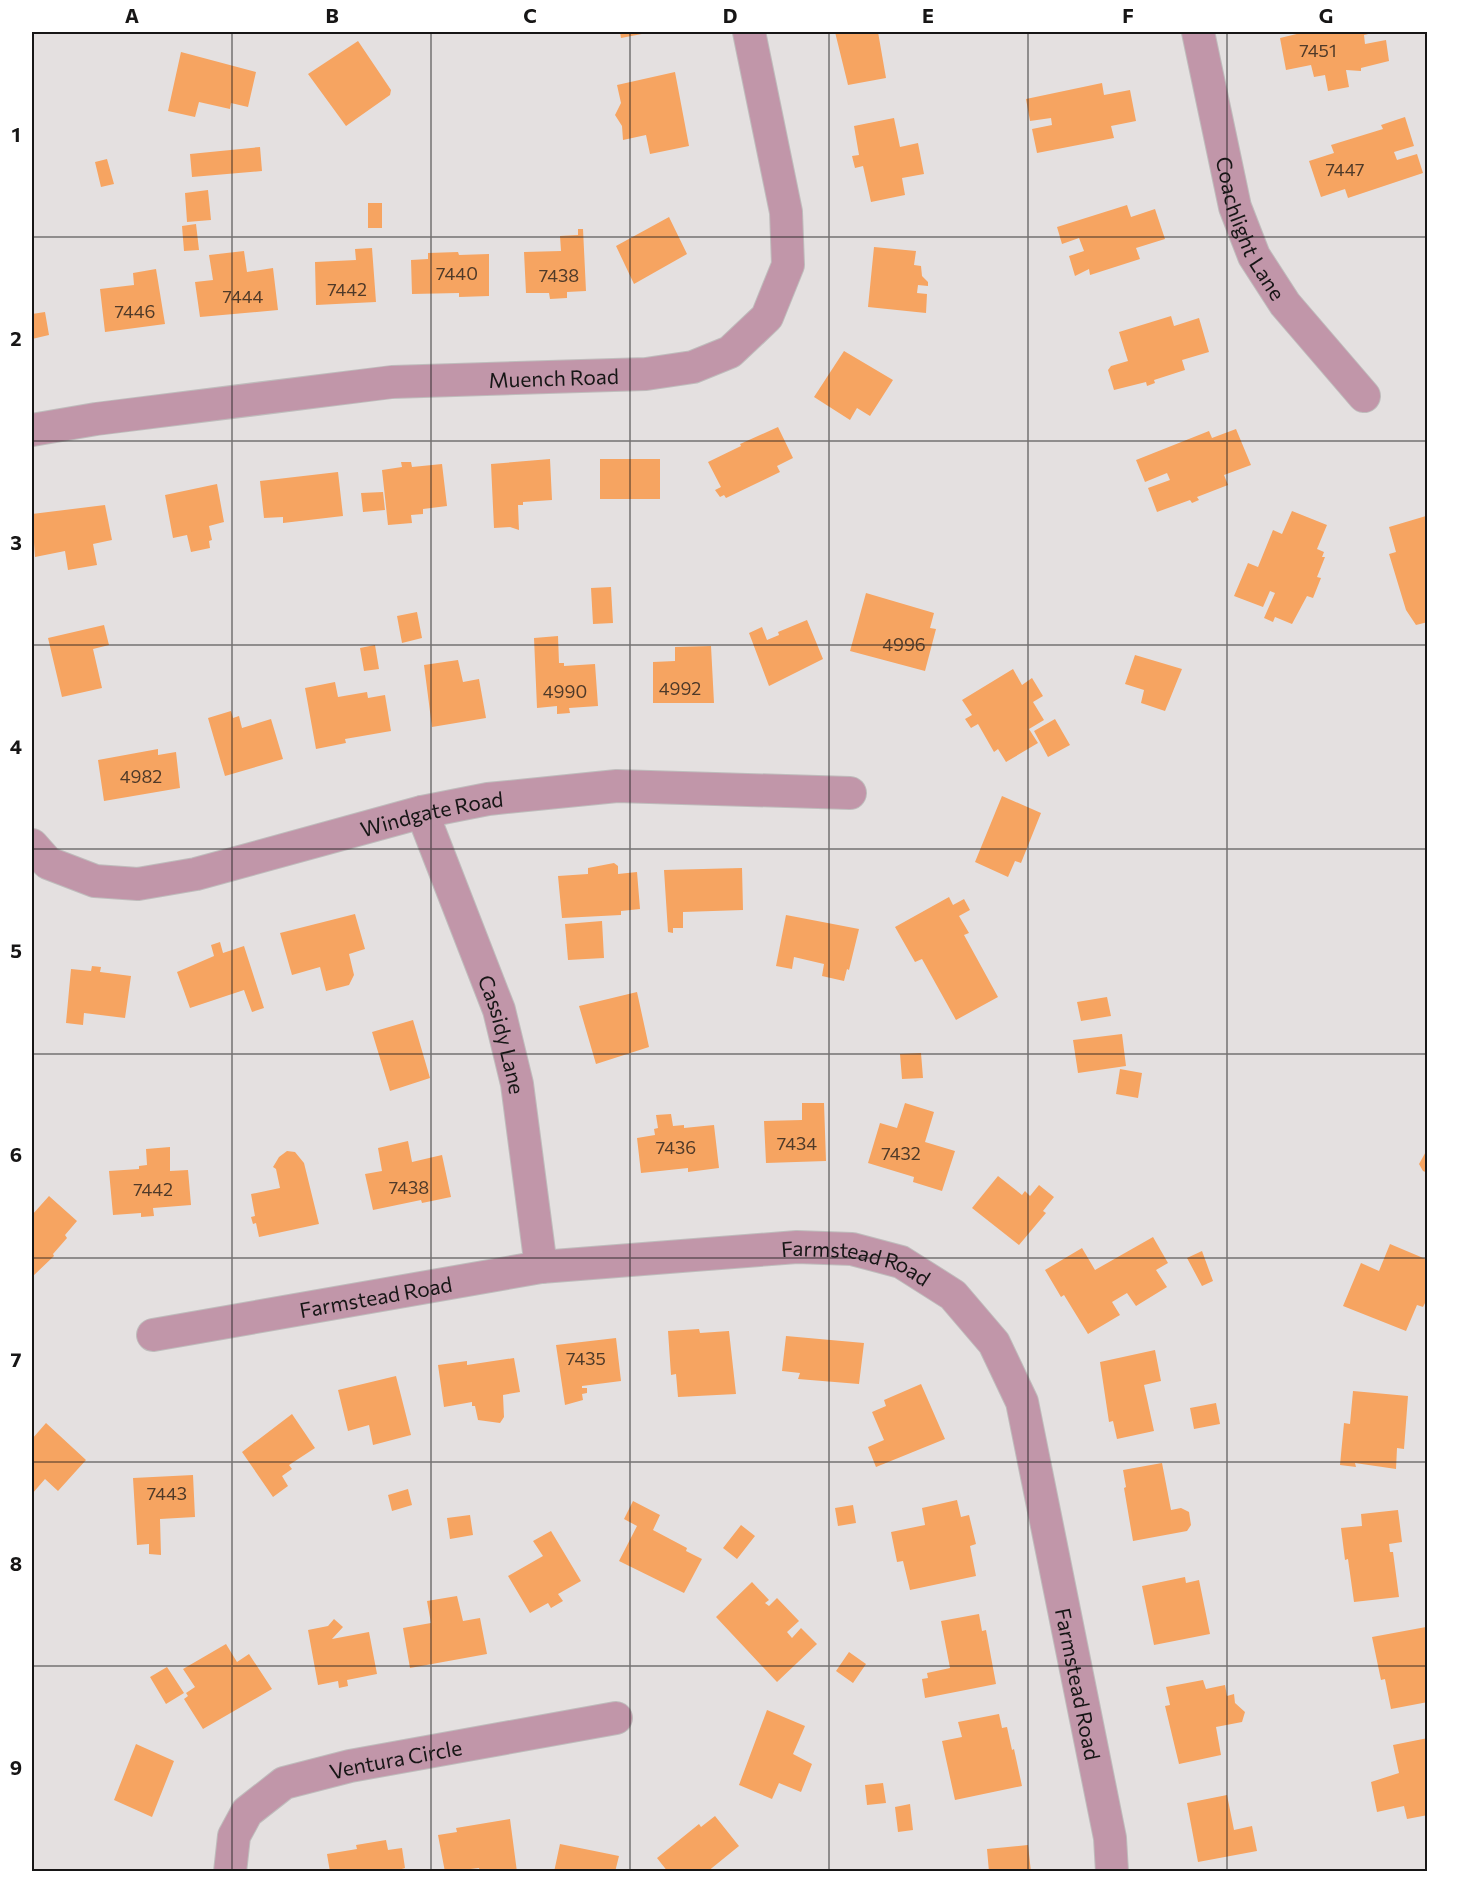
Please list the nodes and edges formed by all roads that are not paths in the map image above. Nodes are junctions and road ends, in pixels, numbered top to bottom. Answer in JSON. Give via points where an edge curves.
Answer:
{"nodes":[{"id":1,"x":750,"y":32,"type":"edge"},
{"id":2,"x":1198,"y":32,"type":"edge"},
{"id":3,"x":1364,"y":396,"type":"dead end"},
{"id":4,"x":32,"y":430,"type":"edge"},
{"id":5,"x":850,"y":794,"type":"dead end"},
{"id":6,"x":422,"y":812,"type":"junction"},
{"id":7,"x":32,"y":846,"type":"edge"},
{"id":8,"x":541,"y":1267,"type":"junction"},
{"id":9,"x":153,"y":1335,"type":"dead end"},
{"id":10,"x":616,"y":1718,"type":"dead end"},
{"id":11,"x":230,"y":1872,"type":"edge"},
{"id":12,"x":1112,"y":1872,"type":"edge"}],
"edges":[{"from":1,"to":4,"type":"street","name":"Muench Road","via":[[786,212],[788,265],[766,318],[730,352],[693,367],[646,374],[392,382]]},
{"from":2,"to":3,"type":"street","name":"Coachlight Lane","via":[[1235,207],[1254,256],[1285,304]]},
{"from":5,"to":6,"type":"street","name":"Windgate Road","via":[[617,786],[488,799]]},
{"from":6,"to":7,"type":"street","name":"Windgate Road","via":[[196,874],[138,884],[95,881],[48,863]]},
{"from":6,"to":8,"type":"street","name":"Cassidy Lane","via":[[499,1010],[517,1084]]},
{"from":8,"to":9,"type":"street","name":"Farmstead Road"},
{"from":8,"to":12,"type":"street","name":"Farmstead Road","via":[[797,1247],[852,1249],[901,1262],[953,1295],[994,1343],[1022,1402],[1110,1838]]},
{"from":10,"to":11,"type":"street","name":"Ventura Circle","via":[[350,1767],[284,1783],[248,1812],[234,1836]]}]}
